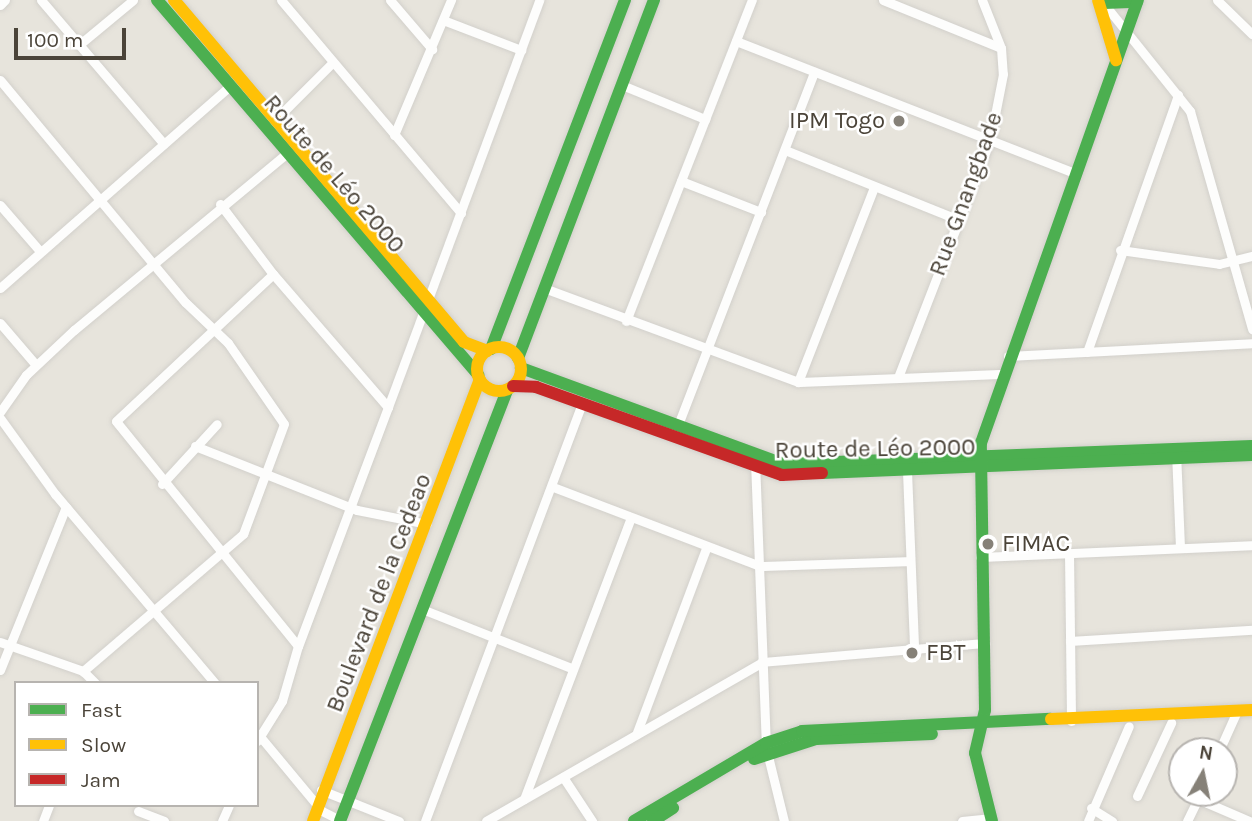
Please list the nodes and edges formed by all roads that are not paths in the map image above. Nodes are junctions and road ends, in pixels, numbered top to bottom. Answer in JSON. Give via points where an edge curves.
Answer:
{"nodes":[{"id":1,"x":5,"y":0,"type":"edge"},
{"id":2,"x":41,"y":0,"type":"edge"},
{"id":3,"x":133,"y":0,"type":"edge"},
{"id":4,"x":157,"y":0,"type":"edge"},
{"id":5,"x":174,"y":0,"type":"edge"},
{"id":6,"x":281,"y":0,"type":"edge"},
{"id":7,"x":390,"y":0,"type":"edge"},
{"id":8,"x":451,"y":0,"type":"edge"},
{"id":9,"x":539,"y":0,"type":"edge"},
{"id":10,"x":625,"y":0,"type":"edge"},
{"id":11,"x":654,"y":0,"type":"edge"},
{"id":12,"x":752,"y":0,"type":"edge"},
{"id":13,"x":883,"y":0,"type":"edge"},
{"id":14,"x":982,"y":0,"type":"edge"},
{"id":15,"x":1101,"y":1,"type":"edge"},
{"id":16,"x":1137,"y":1,"type":"edge"},
{"id":17,"x":1221,"y":2,"type":"edge"},
{"id":18,"x":0,"y":5,"type":"edge"},
{"id":19,"x":443,"y":20,"type":"junction"},
{"id":20,"x":1127,"y":29,"type":"junction"},
{"id":21,"x":1252,"y":34,"type":"edge"},
{"id":22,"x":736,"y":41,"type":"junction"},
{"id":23,"x":80,"y":44,"type":"junction"},
{"id":24,"x":1001,"y":48,"type":"junction"},
{"id":25,"x":432,"y":49,"type":"junction"},
{"id":26,"x":521,"y":50,"type":"junction"},
{"id":27,"x":1116,"y":61,"type":"junction"},
{"id":28,"x":333,"y":62,"type":"junction"},
{"id":29,"x":814,"y":72,"type":"junction"},
{"id":30,"x":0,"y":80,"type":"edge"},
{"id":31,"x":231,"y":85,"type":"junction"},
{"id":32,"x":622,"y":85,"type":"junction"},
{"id":33,"x":1178,"y":94,"type":"junction"},
{"id":34,"x":705,"y":119,"type":"junction"},
{"id":35,"x":274,"y":121,"type":"junction"},
{"id":36,"x":394,"y":135,"type":"junction"},
{"id":37,"x":990,"y":140,"type":"junction"},
{"id":38,"x":163,"y":144,"type":"junction"},
{"id":39,"x":785,"y":150,"type":"junction"},
{"id":40,"x":287,"y":153,"type":"junction"},
{"id":41,"x":1075,"y":173,"type":"junction"},
{"id":42,"x":681,"y":181,"type":"junction"},
{"id":43,"x":874,"y":187,"type":"junction"},
{"id":44,"x":104,"y":201,"type":"junction"},
{"id":45,"x":220,"y":204,"type":"junction"},
{"id":46,"x":0,"y":205,"type":"edge"},
{"id":47,"x":761,"y":212,"type":"junction"},
{"id":48,"x":461,"y":213,"type":"junction"},
{"id":49,"x":957,"y":219,"type":"junction"},
{"id":50,"x":39,"y":250,"type":"junction"},
{"id":51,"x":1120,"y":250,"type":"junction"},
{"id":52,"x":1252,"y":256,"type":"edge"},
{"id":53,"x":155,"y":262,"type":"junction"},
{"id":54,"x":1232,"y":262,"type":"junction"},
{"id":55,"x":273,"y":274,"type":"junction"},
{"id":56,"x":0,"y":288,"type":"edge"},
{"id":57,"x":544,"y":288,"type":"junction"},
{"id":58,"x":426,"y":306,"type":"junction"},
{"id":59,"x":626,"y":321,"type":"junction"},
{"id":60,"x":0,"y":323,"type":"edge"},
{"id":61,"x":1252,"y":329,"type":"edge"},
{"id":62,"x":212,"y":330,"type":"junction"},
{"id":63,"x":1252,"y":343,"type":"edge"},
{"id":64,"x":489,"y":350,"type":"junction"},
{"id":65,"x":708,"y":352,"type":"junction"},
{"id":66,"x":1087,"y":352,"type":"junction"},
{"id":67,"x":1007,"y":356,"type":"junction"},
{"id":68,"x":519,"y":363,"type":"junction"},
{"id":69,"x":36,"y":365,"type":"junction"},
{"id":70,"x":1001,"y":374,"type":"junction"},
{"id":71,"x":479,"y":377,"type":"junction"},
{"id":72,"x":898,"y":377,"type":"junction"},
{"id":73,"x":797,"y":382,"type":"junction"},
{"id":74,"x":510,"y":388,"type":"junction"},
{"id":75,"x":582,"y":404,"type":"junction"},
{"id":76,"x":388,"y":407,"type":"junction"},
{"id":77,"x":0,"y":412,"type":"edge"},
{"id":78,"x":0,"y":418,"type":"edge"},
{"id":79,"x":216,"y":424,"type":"dead end"},
{"id":80,"x":674,"y":434,"type":"junction"},
{"id":81,"x":195,"y":446,"type":"junction"},
{"id":82,"x":1252,"y":446,"type":"edge"},
{"id":83,"x":1176,"y":454,"type":"junction"},
{"id":84,"x":1252,"y":455,"type":"edge"},
{"id":85,"x":755,"y":463,"type":"junction"},
{"id":86,"x":980,"y":463,"type":"junction"},
{"id":87,"x":907,"y":471,"type":"junction"},
{"id":88,"x":267,"y":474,"type":"junction"},
{"id":89,"x":162,"y":484,"type":"junction"},
{"id":90,"x":553,"y":487,"type":"junction"},
{"id":91,"x":346,"y":506,"type":"junction"},
{"id":92,"x":66,"y":507,"type":"junction"},
{"id":93,"x":631,"y":518,"type":"junction"},
{"id":94,"x":427,"y":524,"type":"junction"},
{"id":95,"x":1252,"y":545,"type":"edge"},
{"id":96,"x":706,"y":548,"type":"junction"},
{"id":97,"x":1180,"y":548,"type":"junction"},
{"id":98,"x":1069,"y":553,"type":"junction"},
{"id":99,"x":220,"y":556,"type":"junction"},
{"id":100,"x":980,"y":557,"type":"junction"},
{"id":101,"x":908,"y":561,"type":"junction"},
{"id":102,"x":760,"y":566,"type":"junction"},
{"id":103,"x":422,"y":609,"type":"junction"},
{"id":104,"x":155,"y":612,"type":"junction"},
{"id":105,"x":1252,"y":630,"type":"edge"},
{"id":106,"x":493,"y":638,"type":"junction"},
{"id":107,"x":1070,"y":641,"type":"junction"},
{"id":108,"x":5,"y":643,"type":"edge"},
{"id":109,"x":985,"y":643,"type":"junction"},
{"id":110,"x":298,"y":646,"type":"junction"},
{"id":111,"x":914,"y":647,"type":"junction"},
{"id":112,"x":762,"y":662,"type":"junction"},
{"id":113,"x":571,"y":668,"type":"junction"},
{"id":114,"x":0,"y":670,"type":"edge"},
{"id":115,"x":83,"y":671,"type":"junction"},
{"id":116,"x":93,"y":681,"type":"edge"},
{"id":117,"x":213,"y":681,"type":"edge"},
{"id":118,"x":1252,"y":710,"type":"edge"},
{"id":119,"x":1235,"y":715,"type":"junction"},
{"id":120,"x":1252,"y":717,"type":"edge"},
{"id":121,"x":1071,"y":721,"type":"junction"},
{"id":122,"x":1171,"y":723,"type":"junction"},
{"id":123,"x":1129,"y":726,"type":"junction"},
{"id":124,"x":637,"y":732,"type":"junction"},
{"id":125,"x":979,"y":732,"type":"junction"},
{"id":126,"x":259,"y":736,"type":"edge"},
{"id":127,"x":1225,"y":737,"type":"edge"},
{"id":128,"x":259,"y":738,"type":"edge"},
{"id":129,"x":767,"y":747,"type":"junction"},
{"id":130,"x":562,"y":777,"type":"junction"},
{"id":131,"x":309,"y":788,"type":"junction"},
{"id":132,"x":325,"y":790,"type":"junction"},
{"id":133,"x":1137,"y":796,"type":"dead end"},
{"id":134,"x":524,"y":799,"type":"junction"},
{"id":135,"x":347,"y":802,"type":"junction"},
{"id":136,"x":319,"y":806,"type":"junction"},
{"id":137,"x":1221,"y":807,"type":"edge"},
{"id":138,"x":139,"y":808,"type":"edge"},
{"id":139,"x":1091,"y":808,"type":"junction"},
{"id":140,"x":992,"y":819,"type":"edge"},
{"id":141,"x":134,"y":821,"type":"edge"},
{"id":142,"x":164,"y":821,"type":"edge"},
{"id":143,"x":313,"y":821,"type":"edge"},
{"id":144,"x":340,"y":821,"type":"edge"},
{"id":145,"x":399,"y":821,"type":"edge"},
{"id":146,"x":425,"y":821,"type":"edge"},
{"id":147,"x":486,"y":821,"type":"edge"},
{"id":148,"x":592,"y":821,"type":"edge"},
{"id":149,"x":634,"y":821,"type":"edge"},
{"id":150,"x":653,"y":821,"type":"edge"},
{"id":151,"x":784,"y":821,"type":"edge"},
{"id":152,"x":962,"y":821,"type":"edge"},
{"id":153,"x":1088,"y":821,"type":"edge"},
{"id":154,"x":1112,"y":821,"type":"edge"},
{"id":155,"x":1249,"y":821,"type":"edge"}],
"edges":[{"from":1,"to":18,"type":"street"},
{"from":2,"to":23,"type":"street"},
{"from":3,"to":23,"type":"street"},
{"from":4,"to":31,"type":"street","name":"Route de Léo 2000"},
{"from":5,"to":35,"type":"street","name":"Route de Léo 2000"},
{"from":6,"to":28,"type":"street"},
{"from":7,"to":25,"type":"street"},
{"from":8,"to":19,"type":"street"},
{"from":9,"to":26,"type":"street"},
{"from":10,"to":64,"type":"street"},
{"from":11,"to":32,"type":"street"},
{"from":12,"to":22,"type":"street"},
{"from":13,"to":24,"type":"street"},
{"from":14,"to":24,"type":"street"},
{"from":15,"to":16,"type":"street"},
{"from":15,"to":20,"type":"street"},
{"from":15,"to":27,"type":"street"},
{"from":16,"to":20,"type":"street"},
{"from":17,"to":21,"type":"street"},
{"from":19,"to":25,"type":"street"},
{"from":19,"to":26,"type":"street"},
{"from":20,"to":27,"type":"street"},
{"from":20,"to":33,"type":"street"},
{"from":22,"to":29,"type":"street"},
{"from":22,"to":34,"type":"street"},
{"from":23,"to":38,"type":"street"},
{"from":24,"to":37,"type":"street","name":"Rue Gnangbade","via":[[1002,89]]},
{"from":25,"to":36,"type":"street"},
{"from":26,"to":48,"type":"street"},
{"from":27,"to":41,"type":"street"},
{"from":28,"to":35,"type":"street"},
{"from":28,"to":36,"type":"street"},
{"from":29,"to":37,"type":"street"},
{"from":29,"to":39,"type":"street"},
{"from":30,"to":44,"type":"street"},
{"from":31,"to":38,"type":"street"},
{"from":31,"to":40,"type":"street","name":"Route de Léo 2000"},
{"from":32,"to":34,"type":"street"},
{"from":32,"to":57,"type":"street"},
{"from":33,"to":51,"type":"street"},
{"from":33,"to":54,"type":"street","via":[[1199,132]]},
{"from":34,"to":42,"type":"street"},
{"from":35,"to":58,"type":"street","name":"Route de Léo 2000"},
{"from":36,"to":48,"type":"street"},
{"from":37,"to":41,"type":"street"},
{"from":37,"to":49,"type":"street","name":"Rue Gnangbade"},
{"from":38,"to":44,"type":"street"},
{"from":39,"to":43,"type":"street"},
{"from":39,"to":47,"type":"street"},
{"from":40,"to":45,"type":"street"},
{"from":40,"to":58,"type":"street","name":"Route de Léo 2000"},
{"from":41,"to":67,"type":"street"},
{"from":42,"to":47,"type":"street"},
{"from":42,"to":59,"type":"street"},
{"from":43,"to":49,"type":"street"},
{"from":43,"to":73,"type":"street"},
{"from":44,"to":50,"type":"street"},
{"from":44,"to":53,"type":"street"},
{"from":45,"to":53,"type":"street"},
{"from":45,"to":55,"type":"street"},
{"from":46,"to":50,"type":"street"},
{"from":47,"to":65,"type":"street"},
{"from":48,"to":58,"type":"street"},
{"from":49,"to":72,"type":"street","name":"Rue Gnangbade"},
{"from":50,"to":56,"type":"street"},
{"from":51,"to":54,"type":"street"},
{"from":51,"to":66,"type":"street"},
{"from":52,"to":54,"type":"street"},
{"from":53,"to":62,"type":"street"},
{"from":53,"to":69,"type":"street"},
{"from":54,"to":61,"type":"street"},
{"from":55,"to":62,"type":"street"},
{"from":55,"to":76,"type":"street"},
{"from":57,"to":59,"type":"street"},
{"from":57,"to":68,"type":"street"},
{"from":58,"to":64,"type":"street","name":"Route de Léo 2000","via":[[464,342]]},
{"from":58,"to":71,"type":"street","name":"Route de Léo 2000"},
{"from":58,"to":76,"type":"street"},
{"from":59,"to":65,"type":"street"},
{"from":60,"to":69,"type":"street"},
{"from":62,"to":88,"type":"street","via":[[259,383],[284,424]]},
{"from":62,"to":89,"type":"street","via":[[117,415],[117,428]]},
{"from":63,"to":66,"type":"street"},
{"from":64,"to":68,"type":"street","via":[[506,349]]},
{"from":64,"to":71,"type":"street"},
{"from":65,"to":73,"type":"street"},
{"from":65,"to":80,"type":"street"},
{"from":66,"to":67,"type":"street"},
{"from":67,"to":70,"type":"street"},
{"from":68,"to":74,"type":"street"},
{"from":68,"to":80,"type":"street","name":"Route de Léo 2000"},
{"from":69,"to":77,"type":"street"},
{"from":70,"to":72,"type":"street"},
{"from":70,"to":86,"type":"street"},
{"from":71,"to":74,"type":"street","via":[[488,388]]},
{"from":71,"to":94,"type":"street","name":"Boulevard de la Cedeao"},
{"from":72,"to":73,"type":"street"},
{"from":74,"to":75,"type":"street","name":"Route de Léo 2000"},
{"from":74,"to":103,"type":"street","name":"Boulevard de la Cedeao"},
{"from":75,"to":80,"type":"street","name":"Route de Léo 2000"},
{"from":75,"to":90,"type":"street"},
{"from":76,"to":91,"type":"street"},
{"from":78,"to":92,"type":"street"},
{"from":79,"to":81,"type":"street"},
{"from":80,"to":85,"type":"street","name":"Route de Léo 2000"},
{"from":81,"to":88,"type":"street"},
{"from":81,"to":89,"type":"street"},
{"from":82,"to":83,"type":"street","name":"Route de Léo 2000"},
{"from":83,"to":84,"type":"street","name":"Route de Léo 2000"},
{"from":83,"to":86,"type":"street","name":"Route de Léo 2000"},
{"from":83,"to":97,"type":"street"},
{"from":85,"to":86,"type":"street","name":"Route de Léo 2000"},
{"from":85,"to":87,"type":"street","name":"Route de Léo 2000","via":[[799,475]]},
{"from":85,"to":102,"type":"street"},
{"from":86,"to":87,"type":"street","name":"Route de Léo 2000"},
{"from":86,"to":100,"type":"street"},
{"from":87,"to":101,"type":"street"},
{"from":88,"to":91,"type":"street"},
{"from":88,"to":99,"type":"street","via":[[243,534]]},
{"from":89,"to":99,"type":"street"},
{"from":90,"to":93,"type":"street"},
{"from":90,"to":106,"type":"street"},
{"from":91,"to":94,"type":"street"},
{"from":91,"to":110,"type":"street"},
{"from":92,"to":104,"type":"street"},
{"from":92,"to":108,"type":"street"},
{"from":93,"to":96,"type":"street"},
{"from":93,"to":113,"type":"street"},
{"from":94,"to":132,"type":"street","name":"Boulevard de la Cedeao"},
{"from":95,"to":97,"type":"street"},
{"from":96,"to":102,"type":"street"},
{"from":96,"to":124,"type":"street"},
{"from":97,"to":98,"type":"street"},
{"from":98,"to":100,"type":"street"},
{"from":98,"to":107,"type":"street"},
{"from":99,"to":104,"type":"street"},
{"from":99,"to":110,"type":"street"},
{"from":100,"to":109,"type":"street"},
{"from":101,"to":102,"type":"street"},
{"from":101,"to":111,"type":"street"},
{"from":102,"to":112,"type":"street"},
{"from":103,"to":106,"type":"street"},
{"from":103,"to":135,"type":"street","name":"Boulevard de la Cedeao"},
{"from":104,"to":115,"type":"street"},
{"from":104,"to":117,"type":"street"},
{"from":105,"to":107,"type":"street"},
{"from":106,"to":113,"type":"street"},
{"from":106,"to":146,"type":"street"},
{"from":107,"to":121,"type":"street"},
{"from":108,"to":114,"type":"street"},
{"from":108,"to":115,"type":"street"},
{"from":109,"to":111,"type":"street"},
{"from":109,"to":125,"type":"street"},
{"from":110,"to":126,"type":"street","via":[[282,701]]},
{"from":111,"to":112,"type":"street"},
{"from":112,"to":124,"type":"street"},
{"from":112,"to":129,"type":"street"},
{"from":113,"to":134,"type":"street"},
{"from":115,"to":116,"type":"street"},
{"from":118,"to":119,"type":"street"},
{"from":119,"to":120,"type":"street"},
{"from":119,"to":121,"type":"street"},
{"from":119,"to":122,"type":"street"},
{"from":119,"to":127,"type":"street"},
{"from":121,"to":125,"type":"street"},
{"from":122,"to":123,"type":"street"},
{"from":122,"to":133,"type":"street"},
{"from":123,"to":125,"type":"street"},
{"from":123,"to":139,"type":"street"},
{"from":124,"to":130,"type":"street"},
{"from":125,"to":129,"type":"street","via":[[816,739]]},
{"from":125,"to":140,"type":"street","via":[[975,753]]},
{"from":128,"to":131,"type":"street"},
{"from":129,"to":149,"type":"street"},
{"from":129,"to":150,"type":"street"},
{"from":129,"to":151,"type":"street"},
{"from":130,"to":134,"type":"street"},
{"from":130,"to":148,"type":"street"},
{"from":131,"to":132,"type":"street"},
{"from":131,"to":136,"type":"street"},
{"from":132,"to":135,"type":"street"},
{"from":132,"to":136,"type":"street","name":"Boulevard de la Cedeao"},
{"from":134,"to":147,"type":"street"},
{"from":135,"to":144,"type":"street","name":"Boulevard de la Cedeao"},
{"from":135,"to":145,"type":"street"},
{"from":136,"to":143,"type":"street","name":"Boulevard de la Cedeao"},
{"from":136,"to":144,"type":"street"},
{"from":137,"to":155,"type":"street"},
{"from":138,"to":141,"type":"street"},
{"from":138,"to":142,"type":"street"},
{"from":139,"to":153,"type":"street"},
{"from":139,"to":154,"type":"street"},
{"from":140,"to":152,"type":"street"}]}
